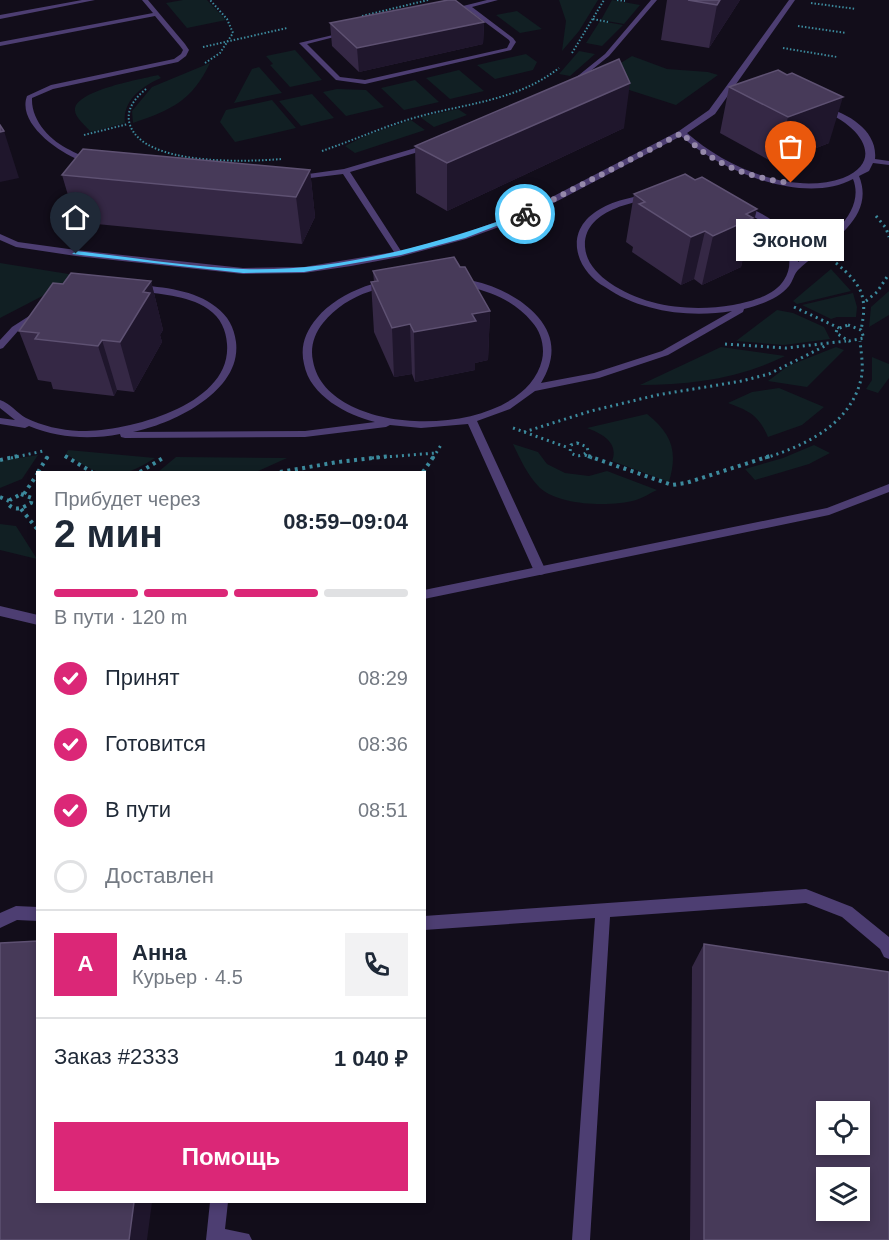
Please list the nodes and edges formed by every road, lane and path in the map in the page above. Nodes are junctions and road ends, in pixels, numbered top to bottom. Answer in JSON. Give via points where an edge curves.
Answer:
{"nodes":[{"id":1,"x":92,"y":0,"type":"edge"},
{"id":2,"x":145,"y":0,"type":"edge"},
{"id":3,"x":210,"y":0,"type":"edge"},
{"id":4,"x":495,"y":0,"type":"edge"},
{"id":5,"x":604,"y":0,"type":"edge"},
{"id":6,"x":654,"y":0,"type":"edge"},
{"id":7,"x":792,"y":0,"type":"edge"},
{"id":8,"x":467,"y":6,"type":"junction"},
{"id":9,"x":856,"y":9,"type":"dead end"},
{"id":10,"x":444,"y":11,"type":"edge"},
{"id":11,"x":157,"y":14,"type":"junction"},
{"id":12,"x":0,"y":17,"type":"edge"},
{"id":13,"x":776,"y":23,"type":"junction"},
{"id":14,"x":292,"y":27,"type":"dead end"},
{"id":15,"x":352,"y":31,"type":"edge"},
{"id":16,"x":846,"y":33,"type":"dead end"},
{"id":17,"x":229,"y":41,"type":"junction"},
{"id":18,"x":0,"y":44,"type":"edge"},
{"id":19,"x":761,"y":45,"type":"junction"},
{"id":20,"x":837,"y":57,"type":"dead end"},
{"id":21,"x":203,"y":64,"type":"dead end"},
{"id":22,"x":743,"y":71,"type":"junction"},
{"id":23,"x":751,"y":77,"type":"edge"},
{"id":24,"x":573,"y":82,"type":"edge"},
{"id":25,"x":152,"y":85,"type":"dead end"},
{"id":26,"x":729,"y":105,"type":"dead end"},
{"id":27,"x":815,"y":106,"type":"edge"},
{"id":28,"x":712,"y":112,"type":"junction"},
{"id":29,"x":128,"y":124,"type":"junction"},
{"id":30,"x":682,"y":133,"type":"junction"},
{"id":31,"x":439,"y":142,"type":"edge"},
{"id":32,"x":54,"y":143,"type":"junction"},
{"id":33,"x":318,"y":152,"type":"dead end"},
{"id":34,"x":289,"y":158,"type":"dead end"},
{"id":35,"x":873,"y":161,"type":"junction"},
{"id":36,"x":889,"y":164,"type":"edge"},
{"id":37,"x":100,"y":165,"type":"edge"},
{"id":38,"x":345,"y":171,"type":"junction"},
{"id":39,"x":855,"y":175,"type":"junction"},
{"id":40,"x":288,"y":178,"type":"edge"},
{"id":41,"x":870,"y":212,"type":"dead end"},
{"id":42,"x":80,"y":213,"type":"edge"},
{"id":43,"x":0,"y":237,"type":"edge"},
{"id":44,"x":889,"y":237,"type":"edge"},
{"id":45,"x":52,"y":250,"type":"junction"},
{"id":46,"x":399,"y":254,"type":"junction"},
{"id":47,"x":833,"y":261,"type":"dead end"},
{"id":48,"x":793,"y":270,"type":"junction"},
{"id":49,"x":889,"y":274,"type":"edge"},
{"id":50,"x":124,"y":288,"type":"edge"},
{"id":51,"x":866,"y":301,"type":"junction"},
{"id":52,"x":785,"y":303,"type":"dead end"},
{"id":53,"x":748,"y":305,"type":"junction"},
{"id":54,"x":49,"y":307,"type":"edge"},
{"id":55,"x":839,"y":328,"type":"junction"},
{"id":56,"x":861,"y":330,"type":"junction"},
{"id":57,"x":846,"y":340,"type":"junction"},
{"id":58,"x":860,"y":341,"type":"junction"},
{"id":59,"x":719,"y":344,"type":"dead end"},
{"id":60,"x":826,"y":345,"type":"junction"},
{"id":61,"x":0,"y":346,"type":"edge"},
{"id":62,"x":532,"y":388,"type":"junction"},
{"id":63,"x":0,"y":403,"type":"edge"},
{"id":64,"x":471,"y":420,"type":"junction"},
{"id":65,"x":0,"y":421,"type":"edge"},
{"id":66,"x":397,"y":423,"type":"junction"},
{"id":67,"x":509,"y":426,"type":"dead end"},
{"id":68,"x":41,"y":428,"type":"junction"},
{"id":69,"x":524,"y":432,"type":"junction"},
{"id":70,"x":88,"y":434,"type":"junction"},
{"id":71,"x":442,"y":444,"type":"dead end"},
{"id":72,"x":568,"y":448,"type":"junction"},
{"id":73,"x":52,"y":450,"type":"dead end"},
{"id":74,"x":60,"y":452,"type":"dead end"},
{"id":75,"x":436,"y":453,"type":"junction"},
{"id":76,"x":585,"y":455,"type":"junction"},
{"id":77,"x":164,"y":456,"type":"dead end"},
{"id":78,"x":0,"y":460,"type":"edge"},
{"id":79,"x":90,"y":471,"type":"edge"},
{"id":80,"x":142,"y":471,"type":"edge"},
{"id":81,"x":284,"y":471,"type":"edge"},
{"id":82,"x":424,"y":471,"type":"edge"},
{"id":83,"x":36,"y":476,"type":"edge"},
{"id":84,"x":889,"y":488,"type":"edge"},
{"id":85,"x":24,"y":494,"type":"junction"},
{"id":86,"x":0,"y":497,"type":"edge"},
{"id":87,"x":9,"y":501,"type":"junction"},
{"id":88,"x":29,"y":504,"type":"junction"},
{"id":89,"x":36,"y":504,"type":"edge"},
{"id":90,"x":21,"y":509,"type":"junction"},
{"id":91,"x":36,"y":528,"type":"edge"},
{"id":92,"x":540,"y":571,"type":"junction"},
{"id":93,"x":426,"y":595,"type":"edge"},
{"id":94,"x":0,"y":611,"type":"edge"},
{"id":95,"x":36,"y":620,"type":"edge"},
{"id":96,"x":603,"y":910,"type":"junction"},
{"id":97,"x":36,"y":914,"type":"edge"},
{"id":98,"x":0,"y":921,"type":"edge"},
{"id":99,"x":426,"y":923,"type":"edge"},
{"id":100,"x":889,"y":952,"type":"edge"},
{"id":101,"x":219,"y":1203,"type":"edge"},
{"id":102,"x":215,"y":1238,"type":"edge"},
{"id":103,"x":243,"y":1240,"type":"edge"},
{"id":104,"x":580,"y":1240,"type":"edge"}],
"edges":[{"from":1,"to":12,"type":"street"},
{"from":2,"to":11,"type":"street"},
{"from":3,"to":17,"type":"path","via":[[232,24]]},
{"from":4,"to":8,"type":"street"},
{"from":5,"to":33,"type":"path","via":[[573,52],[532,88],[419,116]]},
{"from":6,"to":24,"type":"street","via":[[607,55]]},
{"from":7,"to":9,"type":"path"},
{"from":7,"to":13,"type":"street"},
{"from":8,"to":10,"type":"street"},
{"from":8,"to":15,"type":"street","via":[[510,39],[512,46],[504,51],[357,83],[338,79],[302,43]]},
{"from":11,"to":18,"type":"street"},
{"from":11,"to":32,"type":"street","via":[[186,50],[176,61],[51,87],[28,97],[27,103],[42,134]]},
{"from":13,"to":16,"type":"path"},
{"from":13,"to":19,"type":"street"},
{"from":14,"to":17,"type":"path"},
{"from":17,"to":21,"type":"path","via":[[220,53]]},
{"from":19,"to":20,"type":"path"},
{"from":19,"to":22,"type":"street"},
{"from":22,"to":23,"type":"street"},
{"from":22,"to":28,"type":"street"},
{"from":25,"to":29,"type":"path","via":[[134,101],[128,111]]},
{"from":26,"to":28,"type":"street"},
{"from":27,"to":35,"type":"street","via":[[844,116],[866,130],[876,146]]},
{"from":28,"to":30,"type":"street"},
{"from":29,"to":32,"type":"path"},
{"from":29,"to":34,"type":"path","via":[[134,135],[149,146],[200,159]]},
{"from":30,"to":39,"type":"street","via":[[693,146],[724,165],[755,177],[809,184]]},
{"from":30,"to":46,"type":"street","via":[[526,214],[463,237]]},
{"from":31,"to":38,"type":"street"},
{"from":32,"to":37,"type":"street"},
{"from":35,"to":36,"type":"street"},
{"from":35,"to":39,"type":"street"},
{"from":38,"to":40,"type":"street"},
{"from":38,"to":46,"type":"street"},
{"from":39,"to":48,"type":"street","via":[[860,197],[840,231]]},
{"from":41,"to":44,"type":"path","via":[[880,218]]},
{"from":42,"to":45,"type":"path"},
{"from":43,"to":45,"type":"street"},
{"from":45,"to":46,"type":"street","via":[[243,271],[304,270]]},
{"from":47,"to":51,"type":"path","via":[[855,278]]},
{"from":48,"to":53,"type":"street","via":[[778,290]]},
{"from":48,"to":53,"type":"street","via":[[790,247],[773,226],[743,209],[706,198],[667,195],[631,200],[601,212],[584,230],[580,241],[585,263],[607,285],[623,294],[685,310]]},
{"from":49,"to":51,"type":"path"},
{"from":50,"to":70,"type":"street","via":[[176,292],[207,305],[229,328],[232,355],[217,384],[184,409],[139,427]]},
{"from":51,"to":56,"type":"path"},
{"from":52,"to":55,"type":"path"},
{"from":53,"to":62,"type":"street","via":[[665,352],[596,376]]},
{"from":54,"to":61,"type":"street","via":[[15,329]]},
{"from":55,"to":56,"type":"path","via":[[848,325]]},
{"from":55,"to":57,"type":"path","via":[[836,333]]},
{"from":56,"to":58,"type":"path","via":[[864,334]]},
{"from":57,"to":58,"type":"path"},
{"from":57,"to":60,"type":"path"},
{"from":58,"to":76,"type":"path","via":[[863,376],[855,400],[838,423],[776,456],[674,486]]},
{"from":59,"to":60,"type":"path","via":[[771,350]]},
{"from":60,"to":69,"type":"path","via":[[769,374],[657,395]]},
{"from":62,"to":64,"type":"street","via":[[517,401]]},
{"from":62,"to":66,"type":"street","via":[[543,374],[548,344],[543,330],[522,305],[468,283],[425,279],[384,284],[349,297],[322,317],[308,342],[307,355],[310,370],[332,398],[372,418]]},
{"from":63,"to":68,"type":"street","via":[[22,420]]},
{"from":64,"to":66,"type":"street","via":[[423,426]]},
{"from":64,"to":92,"type":"street"},
{"from":65,"to":68,"type":"street"},
{"from":66,"to":70,"type":"street","via":[[305,434]]},
{"from":67,"to":69,"type":"path"},
{"from":68,"to":70,"type":"street"},
{"from":69,"to":72,"type":"path"},
{"from":71,"to":75,"type":"path"},
{"from":72,"to":76,"type":"path","via":[[574,455]]},
{"from":72,"to":76,"type":"path","via":[[583,444],[588,451]]},
{"from":73,"to":78,"type":"path"},
{"from":74,"to":79,"type":"path"},
{"from":75,"to":81,"type":"path","via":[[360,458]]},
{"from":75,"to":82,"type":"path"},
{"from":77,"to":80,"type":"path"},
{"from":83,"to":85,"type":"path"},
{"from":84,"to":92,"type":"street","via":[[829,511]]},
{"from":85,"to":87,"type":"path"},
{"from":85,"to":88,"type":"path","via":[[32,498]]},
{"from":86,"to":87,"type":"path"},
{"from":87,"to":90,"type":"path","via":[[12,508]]},
{"from":88,"to":89,"type":"path"},
{"from":88,"to":90,"type":"path"},
{"from":90,"to":91,"type":"path"},
{"from":92,"to":93,"type":"street"},
{"from":94,"to":95,"type":"street"},
{"from":96,"to":99,"type":"street"},
{"from":96,"to":100,"type":"street","via":[[806,896],[847,912],[886,944]]},
{"from":96,"to":104,"type":"street"},
{"from":97,"to":98,"type":"street","via":[[16,914]]},
{"from":101,"to":102,"type":"street"},
{"from":102,"to":103,"type":"street"}]}
